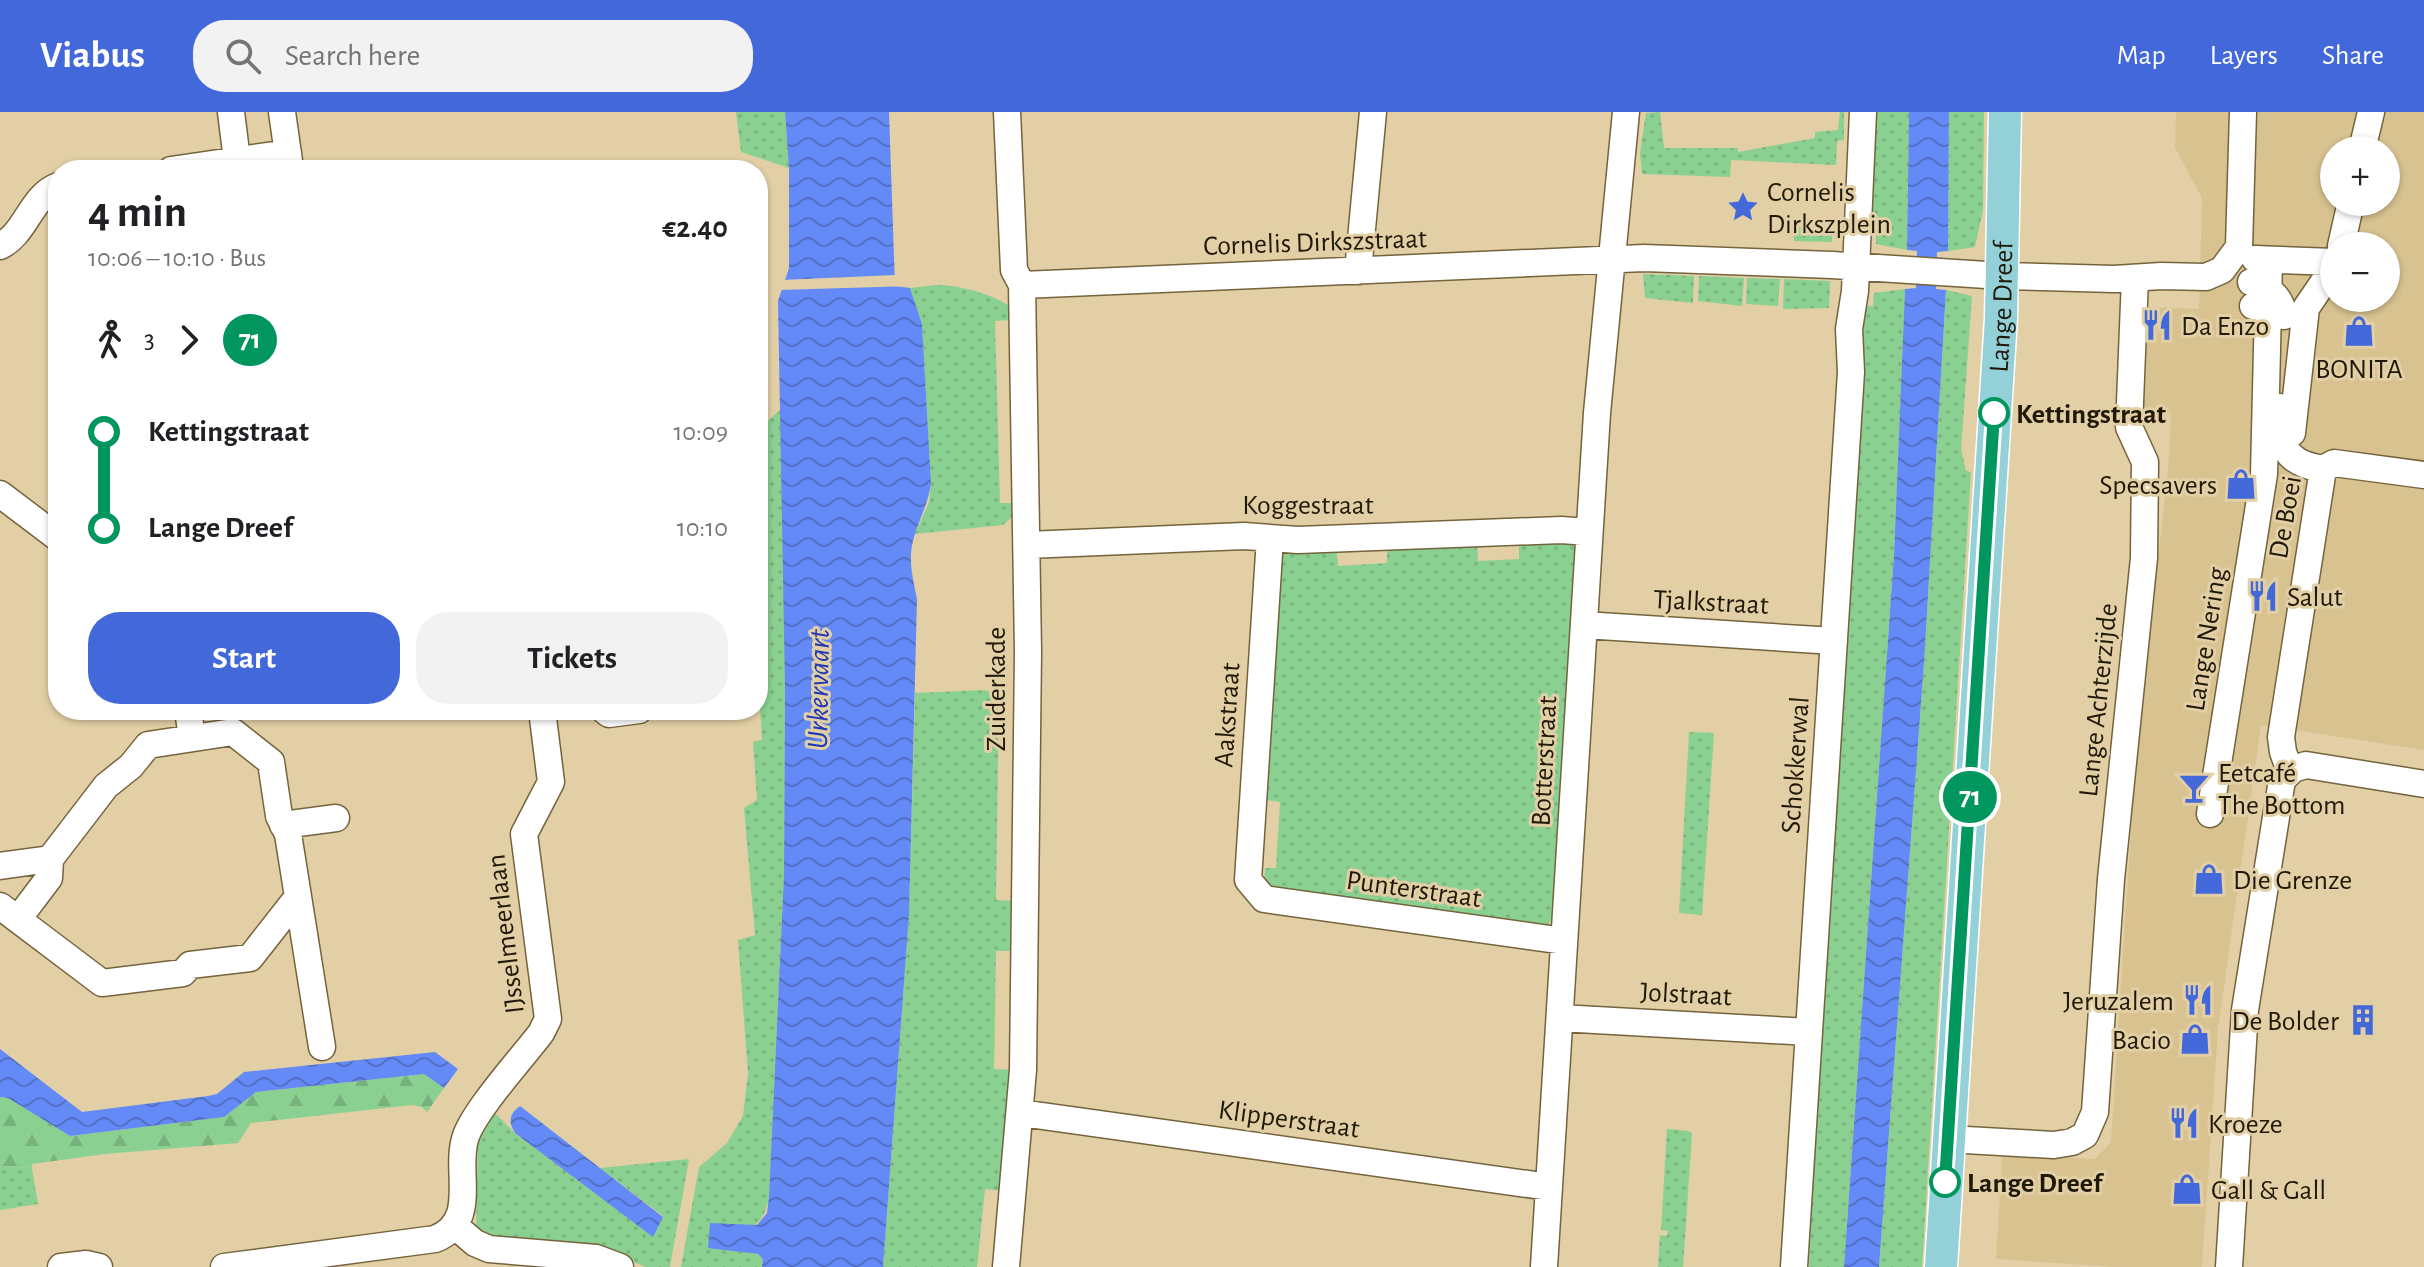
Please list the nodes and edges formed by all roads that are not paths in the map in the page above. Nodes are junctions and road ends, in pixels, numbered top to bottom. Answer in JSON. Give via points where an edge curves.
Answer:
{"nodes":[{"id":1,"x":231,"y":112,"type":"edge"},
{"id":2,"x":282,"y":112,"type":"edge"},
{"id":3,"x":1007,"y":112,"type":"edge"},
{"id":4,"x":1373,"y":112,"type":"edge"},
{"id":5,"x":1626,"y":112,"type":"edge"},
{"id":6,"x":1863,"y":112,"type":"edge"},
{"id":7,"x":2005,"y":112,"type":"edge"},
{"id":8,"x":2243,"y":112,"type":"edge"},
{"id":9,"x":2371,"y":112,"type":"edge"},
{"id":10,"x":2365,"y":136,"type":"edge"},
{"id":11,"x":237,"y":160,"type":"edge"},
{"id":12,"x":289,"y":160,"type":"edge"},
{"id":13,"x":48,"y":191,"type":"edge"},
{"id":14,"x":0,"y":246,"type":"edge"},
{"id":15,"x":1610,"y":259,"type":"junction"},
{"id":16,"x":1856,"y":268,"type":"junction"},
{"id":17,"x":2320,"y":270,"type":"edge"},
{"id":18,"x":2320,"y":270,"type":"edge"},
{"id":19,"x":1358,"y":271,"type":"junction"},
{"id":20,"x":2002,"y":276,"type":"junction"},
{"id":21,"x":2135,"y":278,"type":"junction"},
{"id":22,"x":1022,"y":285,"type":"junction"},
{"id":23,"x":2267,"y":291,"type":"junction"},
{"id":24,"x":2288,"y":440,"type":"junction"},
{"id":25,"x":2315,"y":468,"type":"junction"},
{"id":26,"x":2264,"y":474,"type":"junction"},
{"id":27,"x":2424,"y":475,"type":"edge"},
{"id":28,"x":0,"y":494,"type":"edge"},
{"id":29,"x":48,"y":530,"type":"edge"},
{"id":30,"x":1589,"y":532,"type":"junction"},
{"id":31,"x":1270,"y":538,"type":"junction"},
{"id":32,"x":1027,"y":545,"type":"junction"},
{"id":33,"x":1584,"y":625,"type":"junction"},
{"id":34,"x":1834,"y":641,"type":"junction"},
{"id":35,"x":189,"y":720,"type":"edge"},
{"id":36,"x":549,"y":720,"type":"edge"},
{"id":37,"x":192,"y":738,"type":"junction"},
{"id":38,"x":2290,"y":771,"type":"junction"},
{"id":39,"x":2424,"y":784,"type":"edge"},
{"id":40,"x":2210,"y":814,"type":"dead end"},
{"id":41,"x":336,"y":818,"type":"dead end"},
{"id":42,"x":283,"y":825,"type":"junction"},
{"id":43,"x":50,"y":859,"type":"junction"},
{"id":44,"x":0,"y":866,"type":"edge"},
{"id":45,"x":1259,"y":893,"type":"joint"},
{"id":46,"x":297,"y":898,"type":"junction"},
{"id":47,"x":9,"y":912,"type":"edge"},
{"id":48,"x":1564,"y":941,"type":"junction"},
{"id":49,"x":1560,"y":1018,"type":"junction"},
{"id":50,"x":1809,"y":1032,"type":"junction"},
{"id":51,"x":322,"y":1047,"type":"dead end"},
{"id":52,"x":1021,"y":1113,"type":"junction"},
{"id":53,"x":1948,"y":1139,"type":"junction"},
{"id":54,"x":1549,"y":1187,"type":"junction"},
{"id":55,"x":454,"y":1225,"type":"junction"},
{"id":56,"x":335,"y":1260,"type":"edge"},
{"id":57,"x":61,"y":1267,"type":"edge"},
{"id":58,"x":99,"y":1267,"type":"edge"},
{"id":59,"x":224,"y":1267,"type":"edge"},
{"id":60,"x":620,"y":1267,"type":"edge"},
{"id":61,"x":1006,"y":1267,"type":"edge"},
{"id":62,"x":1544,"y":1267,"type":"edge"},
{"id":63,"x":1794,"y":1267,"type":"edge"},
{"id":64,"x":1941,"y":1267,"type":"edge"},
{"id":65,"x":2229,"y":1267,"type":"edge"}],
"edges":[{"from":1,"to":11,"type":"street"},
{"from":2,"to":12,"type":"street"},
{"from":3,"to":22,"type":"street","name":"Zuiderkade","via":[[1014,270]]},
{"from":4,"to":19,"type":"street"},
{"from":5,"to":15,"type":"street","name":"Botterstraat"},
{"from":6,"to":16,"type":"street","name":"Schokkerwal"},
{"from":7,"to":20,"type":"main road","name":"Lange Dreef"},
{"from":8,"to":21,"type":"street","via":[[2238,251],[2213,276]]},
{"from":9,"to":10,"type":"street"},
{"from":13,"to":14,"type":"street"},
{"from":15,"to":16,"type":"street"},
{"from":15,"to":19,"type":"street","name":"Cornelis Dirkszstraat"},
{"from":15,"to":30,"type":"street","name":"Botterstraat"},
{"from":16,"to":20,"type":"street"},
{"from":16,"to":34,"type":"street","name":"Schokkerwal"},
{"from":17,"to":23,"type":"street","name":"Lange Nering"},
{"from":18,"to":23,"type":"street","name":"Lange Nering"},
{"from":19,"to":22,"type":"street","name":"Cornelis Dirkszstraat"},
{"from":20,"to":21,"type":"street"},
{"from":20,"to":53,"type":"main road","name":"Lange Dreef"},
{"from":21,"to":53,"type":"street","name":"Lange Achterzijde","via":[[2129,427],[2145,462],[2144,558],[2111,879],[2096,1104],[2089,1131],[2064,1144]]},
{"from":22,"to":32,"type":"street","name":"Zuiderkade"},
{"from":23,"to":24,"type":"street","name":"Lange Nering"},
{"from":23,"to":26,"type":"street","name":"Lange Nering"},
{"from":24,"to":25,"type":"street","via":[[2312,449]]},
{"from":24,"to":26,"type":"street","name":"Lange Nering"},
{"from":25,"to":27,"type":"street","name":"De Boei","via":[[2334,463]]},
{"from":25,"to":38,"type":"street","name":"De Boei","via":[[2281,737]]},
{"from":26,"to":40,"type":"street","name":"Lange Nering"},
{"from":28,"to":29,"type":"street"},
{"from":30,"to":31,"type":"street","name":"Koggestraat"},
{"from":30,"to":33,"type":"street","name":"Botterstraat"},
{"from":31,"to":32,"type":"street","name":"Koggestraat"},
{"from":31,"to":45,"type":"street","name":"Aakstraat","via":[[1248,880]]},
{"from":32,"to":52,"type":"street","name":"Zuiderkade"},
{"from":33,"to":34,"type":"street","name":"Tjalkstraat"},
{"from":33,"to":48,"type":"street","name":"Botterstraat"},
{"from":34,"to":50,"type":"street","name":"Schokkerwal"},
{"from":35,"to":37,"type":"street"},
{"from":36,"to":55,"type":"street","name":"IJsselmeerlaan","via":[[551,782],[524,834],[548,1019],[468,1130],[462,1151],[462,1212]]},
{"from":37,"to":42,"type":"street","via":[[233,732],[271,762]]},
{"from":37,"to":43,"type":"street","via":[[148,745],[106,786]]},
{"from":38,"to":39,"type":"street","via":[[2306,765]]},
{"from":38,"to":65,"type":"street","via":[[2280,786],[2245,1010]]},
{"from":41,"to":42,"type":"street"},
{"from":42,"to":46,"type":"street"},
{"from":43,"to":44,"type":"street"},
{"from":43,"to":47,"type":"street","via":[[49,878]]},
{"from":45,"to":48,"type":"street","name":"Punterstraat","via":[[1264,899]]},
{"from":46,"to":47,"type":"street","via":[[250,958],[102,983]]},
{"from":46,"to":51,"type":"street"},
{"from":48,"to":49,"type":"street","name":"Botterstraat"},
{"from":49,"to":50,"type":"street","name":"Jolstraat"},
{"from":49,"to":54,"type":"street","name":"Botterstraat"},
{"from":50,"to":63,"type":"street","name":"Schokkerwal"},
{"from":52,"to":54,"type":"street","name":"Klipperstraat"},
{"from":52,"to":61,"type":"street","name":"Zuiderkade"},
{"from":53,"to":64,"type":"main road","name":"Lange Dreef"},
{"from":54,"to":62,"type":"street","name":"Botterstraat"},
{"from":55,"to":56,"type":"street","via":[[435,1239]]},
{"from":55,"to":60,"type":"street","via":[[489,1249],[596,1258]]},
{"from":56,"to":59,"type":"street"},
{"from":57,"to":58,"type":"street"}]}
